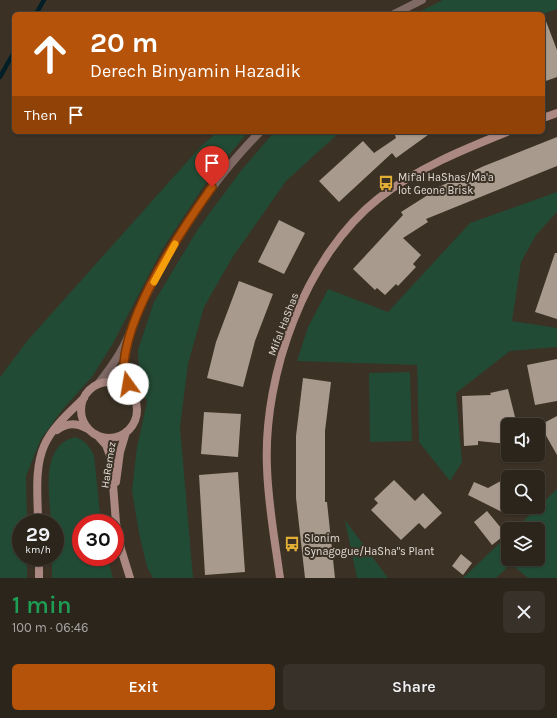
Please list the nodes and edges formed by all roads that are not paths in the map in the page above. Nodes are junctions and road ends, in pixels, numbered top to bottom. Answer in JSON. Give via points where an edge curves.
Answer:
{"nodes":[{"id":1,"x":422,"y":0,"type":"edge"},
{"id":2,"x":398,"y":12,"type":"edge"},
{"id":3,"x":557,"y":113,"type":"edge"},
{"id":4,"x":545,"y":117,"type":"edge"},
{"id":5,"x":258,"y":134,"type":"edge"},
{"id":6,"x":503,"y":134,"type":"edge"},
{"id":7,"x":131,"y":331,"type":"junction"},
{"id":8,"x":98,"y":384,"type":"junction"},
{"id":9,"x":131,"y":392,"type":"junction"},
{"id":10,"x":85,"y":397,"type":"junction"},
{"id":11,"x":89,"y":429,"type":"junction"},
{"id":12,"x":126,"y":432,"type":"junction"},
{"id":13,"x":96,"y":435,"type":"junction"},
{"id":14,"x":50,"y":436,"type":"junction"},
{"id":15,"x":114,"y":502,"type":"junction"},
{"id":16,"x":38,"y":514,"type":"edge"},
{"id":17,"x":39,"y":566,"type":"edge"},
{"id":18,"x":39,"y":578,"type":"edge"},
{"id":19,"x":130,"y":578,"type":"edge"},
{"id":20,"x":280,"y":578,"type":"edge"}],
"edges":[{"from":1,"to":2,"type":"street"},
{"from":3,"to":4,"type":"street"},
{"from":5,"to":7,"type":"street","via":[[219,177],[198,206],[142,302]]},
{"from":6,"to":20,"type":"street","name":"Mifal HaShas","via":[[438,161],[378,199],[356,219],[335,244],[302,299],[280,363],[267,434],[267,467]]},
{"from":7,"to":8,"type":"street","via":[[115,363]]},
{"from":7,"to":9,"type":"street","via":[[124,364]]},
{"from":8,"to":9,"type":"street","via":[[116,383]]},
{"from":8,"to":10,"type":"street"},
{"from":9,"to":12,"type":"street","via":[[137,413],[133,426]]},
{"from":10,"to":11,"type":"street","via":[[82,414]]},
{"from":10,"to":14,"type":"street"},
{"from":11,"to":13,"type":"street"},
{"from":11,"to":14,"type":"street","via":[[78,424],[69,424]]},
{"from":12,"to":13,"type":"street","via":[[112,438]]},
{"from":12,"to":15,"type":"street","name":"HaRemez","via":[[120,452]]},
{"from":13,"to":15,"type":"street","name":"HaRemez","via":[[106,445],[111,458]]},
{"from":14,"to":16,"type":"street","via":[[39,464]]},
{"from":15,"to":19,"type":"street","name":"HaRemez","via":[[121,549]]},
{"from":17,"to":18,"type":"street"}]}
